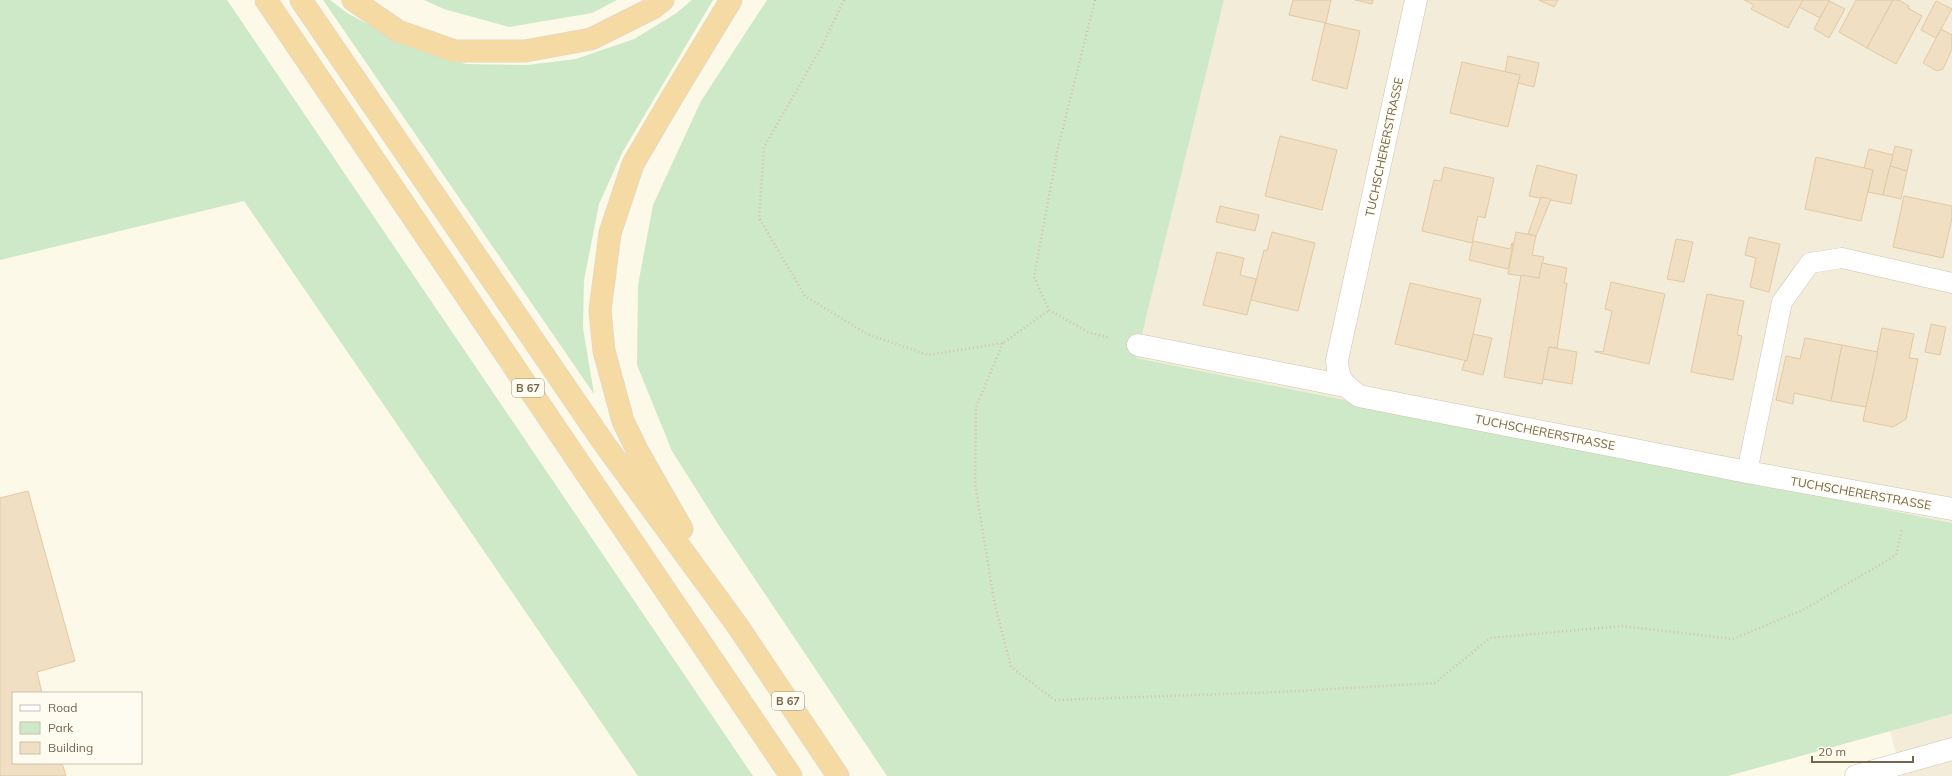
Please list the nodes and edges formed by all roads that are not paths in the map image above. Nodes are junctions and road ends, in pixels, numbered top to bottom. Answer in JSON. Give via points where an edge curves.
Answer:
{"nodes":[{"id":1,"x":266,"y":0,"type":"edge"},
{"id":2,"x":301,"y":0,"type":"edge"},
{"id":3,"x":353,"y":0,"type":"edge"},
{"id":4,"x":663,"y":0,"type":"edge"},
{"id":5,"x":731,"y":0,"type":"edge"},
{"id":6,"x":1416,"y":0,"type":"edge"},
{"id":7,"x":1952,"y":283,"type":"edge"},
{"id":8,"x":1138,"y":345,"type":"road end"},
{"id":9,"x":1345,"y":386,"type":"junction"},
{"id":10,"x":1747,"y":472,"type":"junction"},
{"id":11,"x":1952,"y":510,"type":"edge"},
{"id":12,"x":737,"y":626,"type":"junction"},
{"id":13,"x":1952,"y":750,"type":"edge"},
{"id":14,"x":791,"y":776,"type":"edge"},
{"id":15,"x":838,"y":776,"type":"edge"},
{"id":16,"x":1856,"y":776,"type":"edge"}],
"edges":[{"from":1,"to":14,"type":"highway","number":"B 67"},
{"from":2,"to":12,"type":"highway","number":"B 67","via":[[603,442]]},
{"from":3,"to":4,"type":"highway","via":[[398,31],[455,50],[525,51],[591,39],[653,8]]},
{"from":5,"to":12,"type":"highway","via":[[633,164],[610,233],[600,311],[604,351],[623,422]]},
{"from":6,"to":9,"type":"street","name":"TUCHSCHERERSTRASSE","via":[[1337,360],[1338,375]]},
{"from":7,"to":10,"type":"lane","via":[[1842,258],[1810,263],[1782,302]]},
{"from":8,"to":9,"type":"street","name":"TUCHSCHERERSTRASSE"},
{"from":9,"to":10,"type":"street","name":"TUCHSCHERERSTRASSE","via":[[1359,396]]},
{"from":10,"to":11,"type":"street","name":"TUCHSCHERERSTRASSE"},
{"from":12,"to":15,"type":"highway","number":"B 67"},
{"from":13,"to":16,"type":"street"}]}
